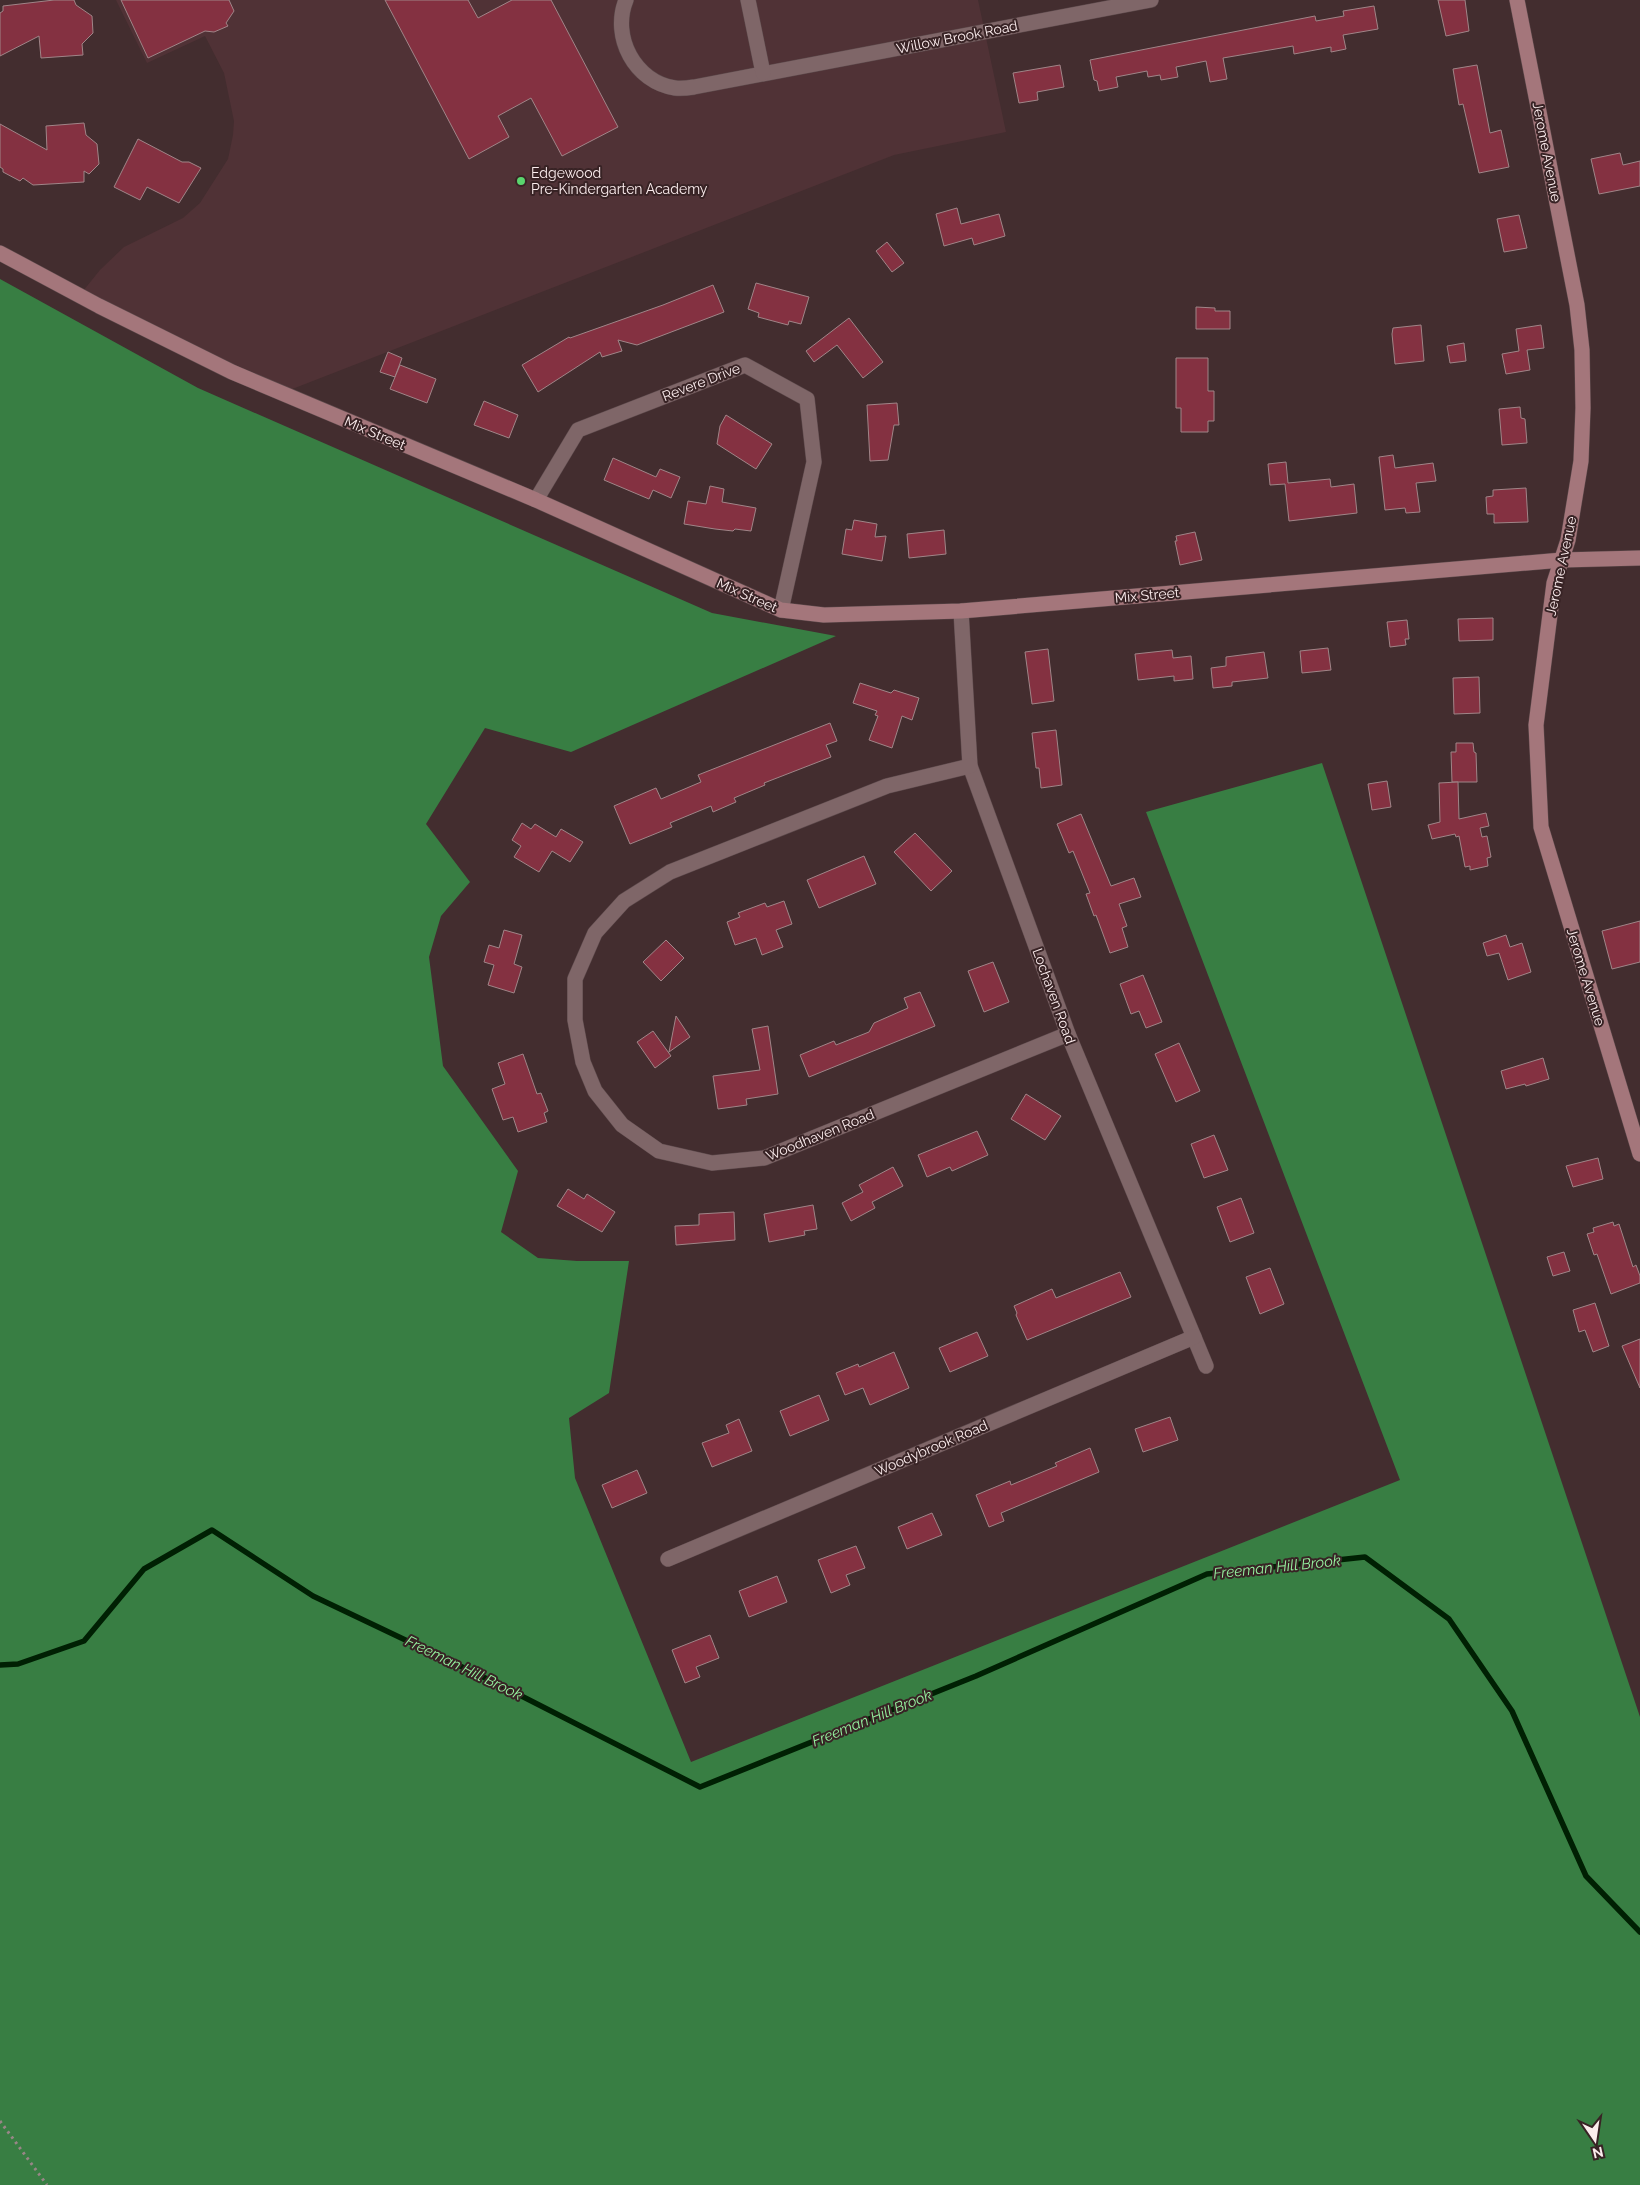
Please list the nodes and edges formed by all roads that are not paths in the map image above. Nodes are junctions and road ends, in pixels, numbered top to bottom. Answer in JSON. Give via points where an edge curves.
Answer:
{"nodes":[{"id":1,"x":626,"y":0,"type":"edge"},
{"id":2,"x":748,"y":0,"type":"edge"},
{"id":3,"x":1151,"y":0,"type":"edge"},
{"id":4,"x":1517,"y":0,"type":"edge"},
{"id":5,"x":763,"y":73,"type":"junction"},
{"id":6,"x":0,"y":253,"type":"edge"},
{"id":7,"x":536,"y":500,"type":"junction"},
{"id":8,"x":1640,"y":558,"type":"edge"},
{"id":9,"x":1562,"y":560,"type":"junction"},
{"id":10,"x":781,"y":610,"type":"junction"},
{"id":11,"x":961,"y":611,"type":"junction"},
{"id":12,"x":970,"y":766,"type":"junction"},
{"id":13,"x":1068,"y":1034,"type":"junction"},
{"id":14,"x":1640,"y":1154,"type":"edge"},
{"id":15,"x":1194,"y":1337,"type":"junction"},
{"id":16,"x":1206,"y":1366,"type":"dead end"},
{"id":17,"x":668,"y":1559,"type":"dead end"}],
"edges":[{"from":1,"to":5,"type":"street","name":"Willow Brook Road","via":[[622,8],[621,28],[624,46],[633,62],[657,83],[675,89]]},
{"from":2,"to":5,"type":"street"},
{"from":3,"to":5,"type":"street","name":"Willow Brook Road"},
{"from":4,"to":9,"type":"main road","name":"Jerome Avenue","via":[[1577,305],[1582,350],[1580,461]]},
{"from":6,"to":7,"type":"main road","name":"Mix Street","via":[[86,300],[232,372]]},
{"from":7,"to":10,"type":"main road","name":"Mix Street"},
{"from":7,"to":10,"type":"street","name":"Revere Drive","via":[[578,430],[745,365],[808,399],[814,462]]},
{"from":8,"to":9,"type":"main road","name":"Mix Street"},
{"from":9,"to":11,"type":"main road","name":"Mix Street"},
{"from":9,"to":14,"type":"main road","name":"Jerome Avenue","via":[[1554,583],[1536,725],[1541,827]]},
{"from":10,"to":11,"type":"main road","name":"Mix Street","via":[[824,615]]},
{"from":11,"to":12,"type":"street","name":"Lochaven Road"},
{"from":12,"to":13,"type":"street","name":"Lochaven Road"},
{"from":12,"to":13,"type":"street","name":"Woodhaven Road","via":[[886,786],[670,872],[624,901],[595,933],[575,979],[575,1020],[583,1062],[595,1091],[622,1125],[659,1151],[712,1164],[764,1158]]},
{"from":13,"to":15,"type":"street","name":"Lochaven Road"},
{"from":15,"to":16,"type":"street","name":"Lochaven Road"},
{"from":15,"to":17,"type":"street","name":"Woodybrook Road"}]}
